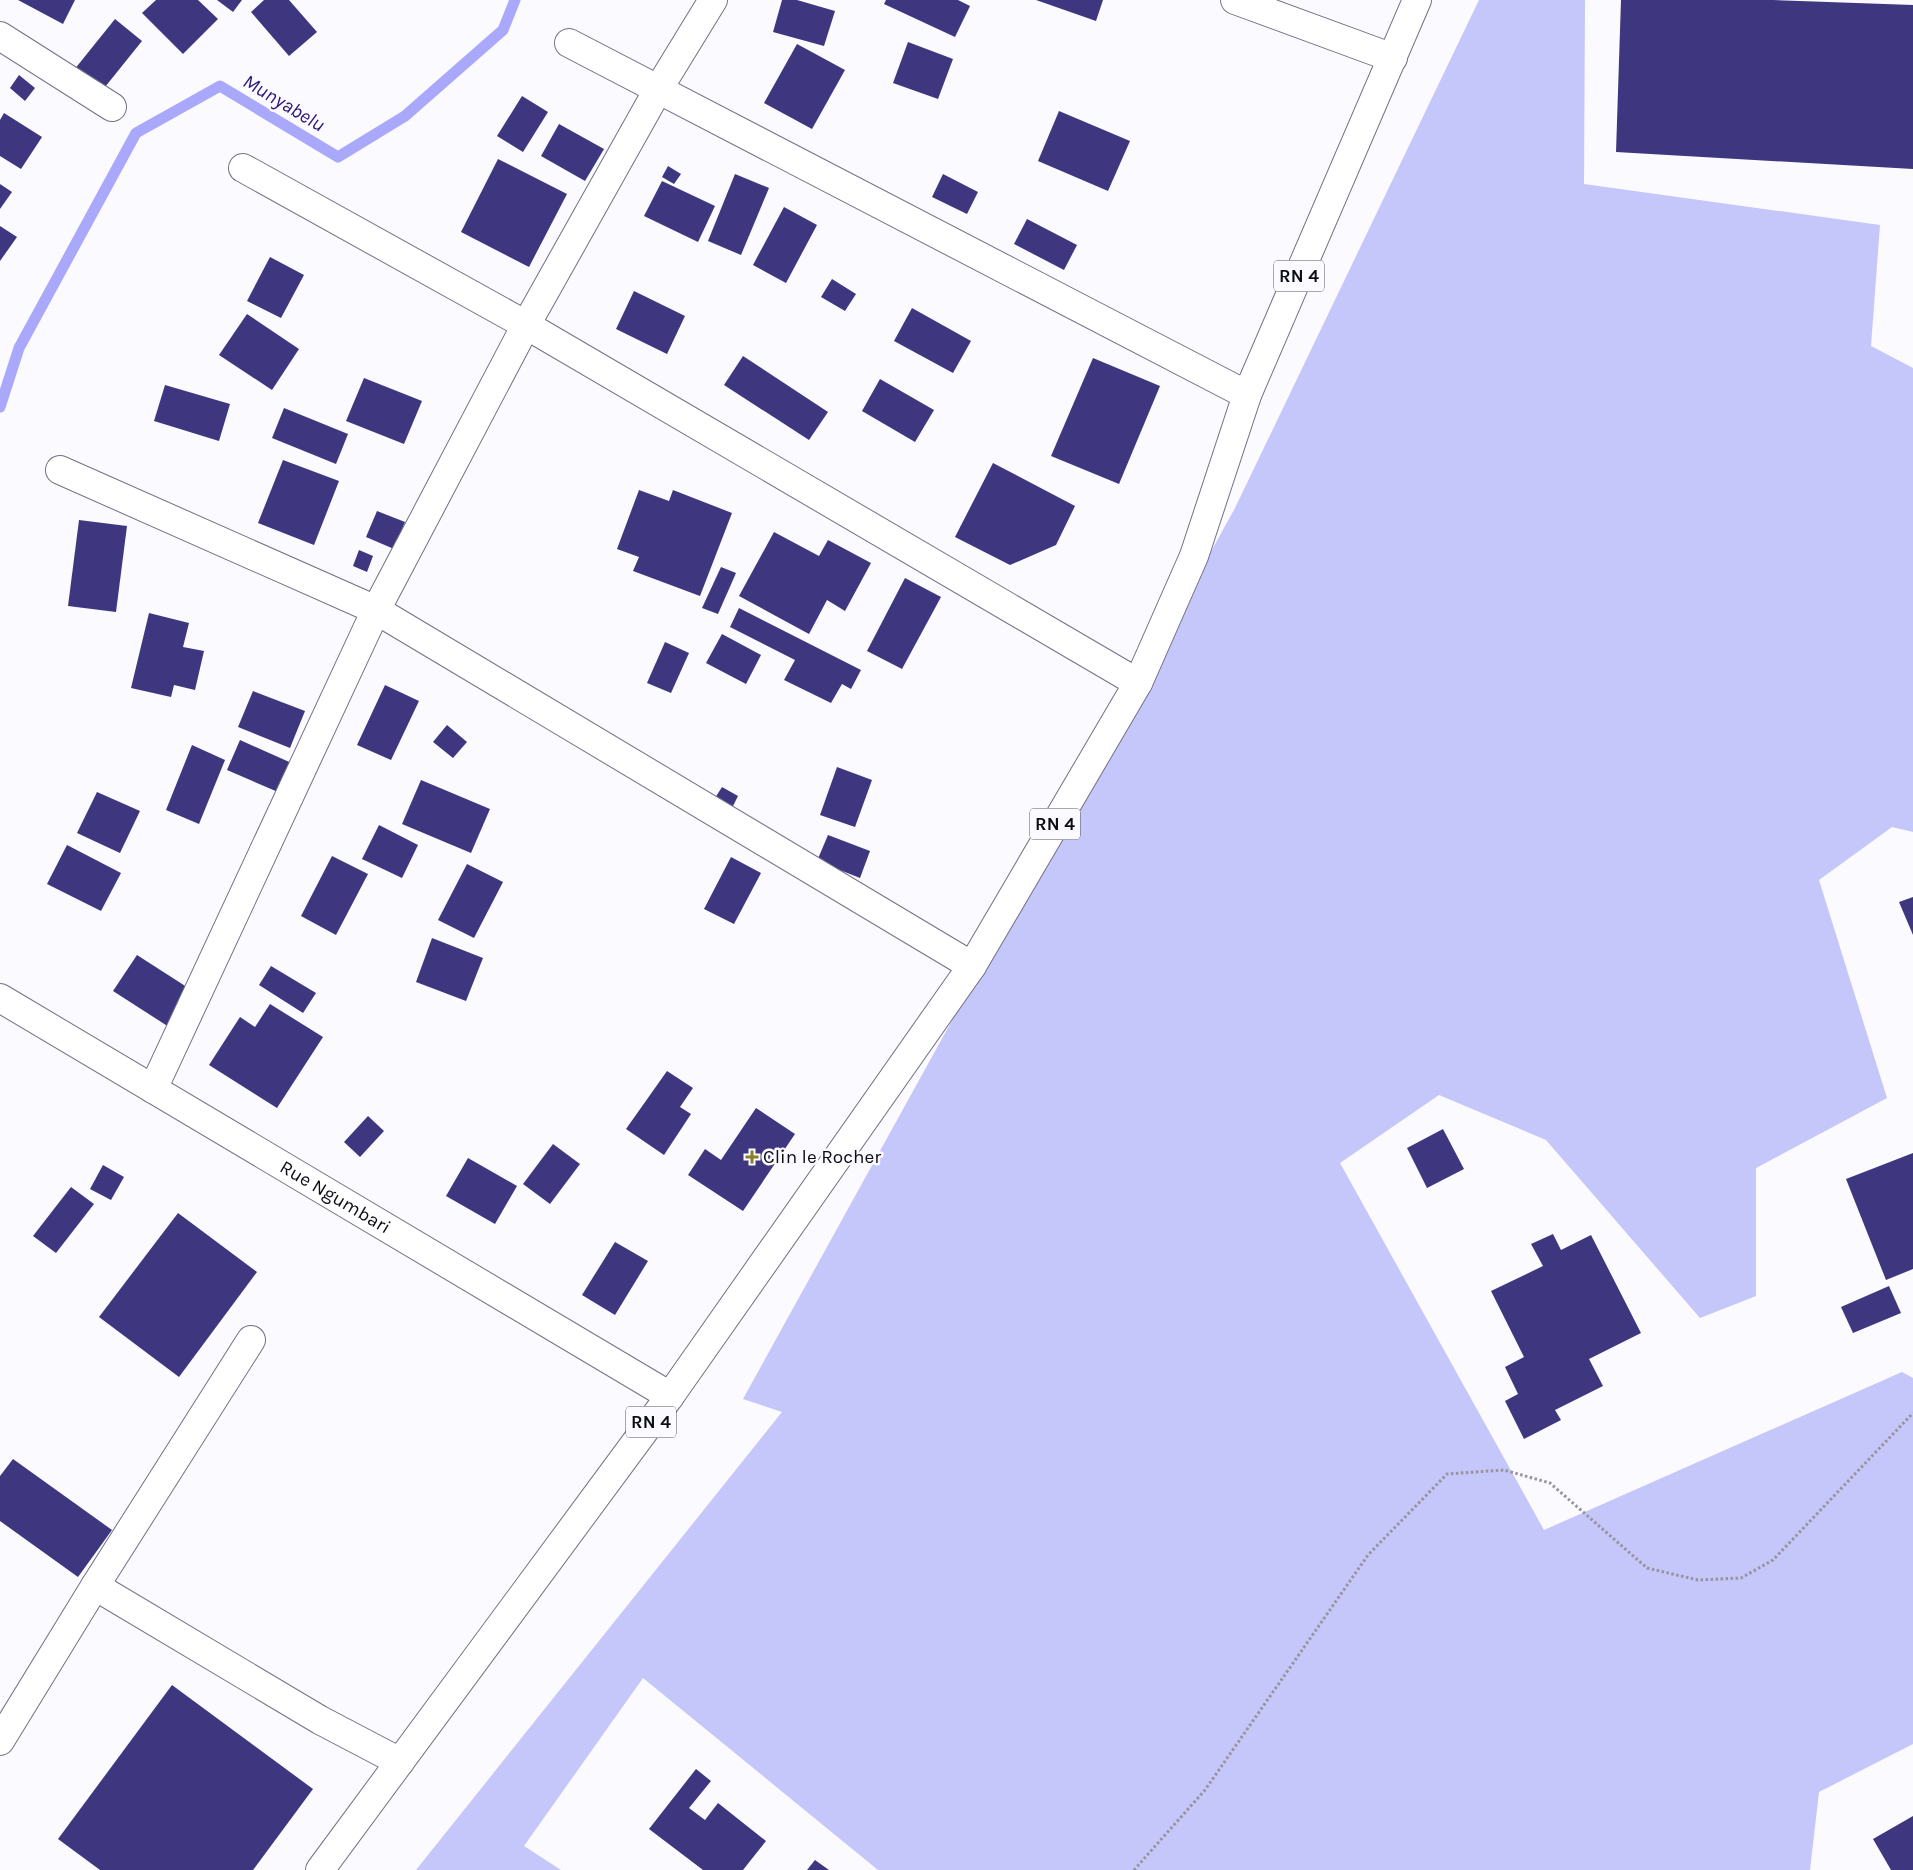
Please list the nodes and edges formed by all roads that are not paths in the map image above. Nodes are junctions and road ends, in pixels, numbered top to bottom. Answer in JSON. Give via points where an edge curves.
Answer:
{"nodes":[{"id":1,"x":713,"y":0,"type":"edge"},
{"id":2,"x":1235,"y":0,"type":"edge"},
{"id":3,"x":1417,"y":0,"type":"edge"},
{"id":4,"x":0,"y":36,"type":"edge"},
{"id":5,"x":569,"y":43,"type":"dead end"},
{"id":6,"x":1393,"y":58,"type":"junction"},
{"id":7,"x":659,"y":88,"type":"junction"},
{"id":8,"x":112,"y":107,"type":"dead end"},
{"id":9,"x":243,"y":168,"type":"dead end"},
{"id":10,"x":526,"y":325,"type":"junction"},
{"id":11,"x":1247,"y":395,"type":"junction"},
{"id":12,"x":60,"y":470,"type":"dead end"},
{"id":13,"x":376,"y":610,"type":"junction"},
{"id":14,"x":1138,"y":683,"type":"junction"},
{"id":15,"x":972,"y":966,"type":"junction"},
{"id":16,"x":0,"y":998,"type":"edge"},
{"id":17,"x":153,"y":1090,"type":"junction"},
{"id":18,"x":251,"y":1340,"type":"dead end"},
{"id":19,"x":670,"y":1396,"type":"junction"},
{"id":20,"x":95,"y":1586,"type":"junction"},
{"id":21,"x":0,"y":1741,"type":"edge"},
{"id":22,"x":400,"y":1762,"type":"junction"},
{"id":23,"x":320,"y":1870,"type":"edge"}],
"edges":[{"from":1,"to":7,"type":"main road"},
{"from":2,"to":6,"type":"main road"},
{"from":3,"to":6,"type":"main road","number":"RN 4"},
{"from":4,"to":8,"type":"main road"},
{"from":5,"to":7,"type":"main road"},
{"from":6,"to":11,"type":"main road","number":"RN 4"},
{"from":7,"to":10,"type":"main road"},
{"from":7,"to":11,"type":"main road"},
{"from":9,"to":10,"type":"main road"},
{"from":10,"to":13,"type":"main road"},
{"from":10,"to":14,"type":"main road"},
{"from":11,"to":14,"type":"main road","number":"RN 4","via":[[1194,556]]},
{"from":12,"to":13,"type":"main road"},
{"from":13,"to":15,"type":"main road"},
{"from":13,"to":17,"type":"main road"},
{"from":14,"to":15,"type":"main road","number":"RN 4"},
{"from":15,"to":19,"type":"main road","number":"RN 4"},
{"from":16,"to":17,"type":"main road","name":"Rue Ngumbari"},
{"from":17,"to":19,"type":"main road","name":"Rue Ngumbari"},
{"from":18,"to":20,"type":"main road"},
{"from":19,"to":22,"type":"main road","number":"RN 4"},
{"from":20,"to":21,"type":"main road"},
{"from":20,"to":22,"type":"main road","via":[[320,1720]]},
{"from":22,"to":23,"type":"main road","number":"RN 4"}]}
